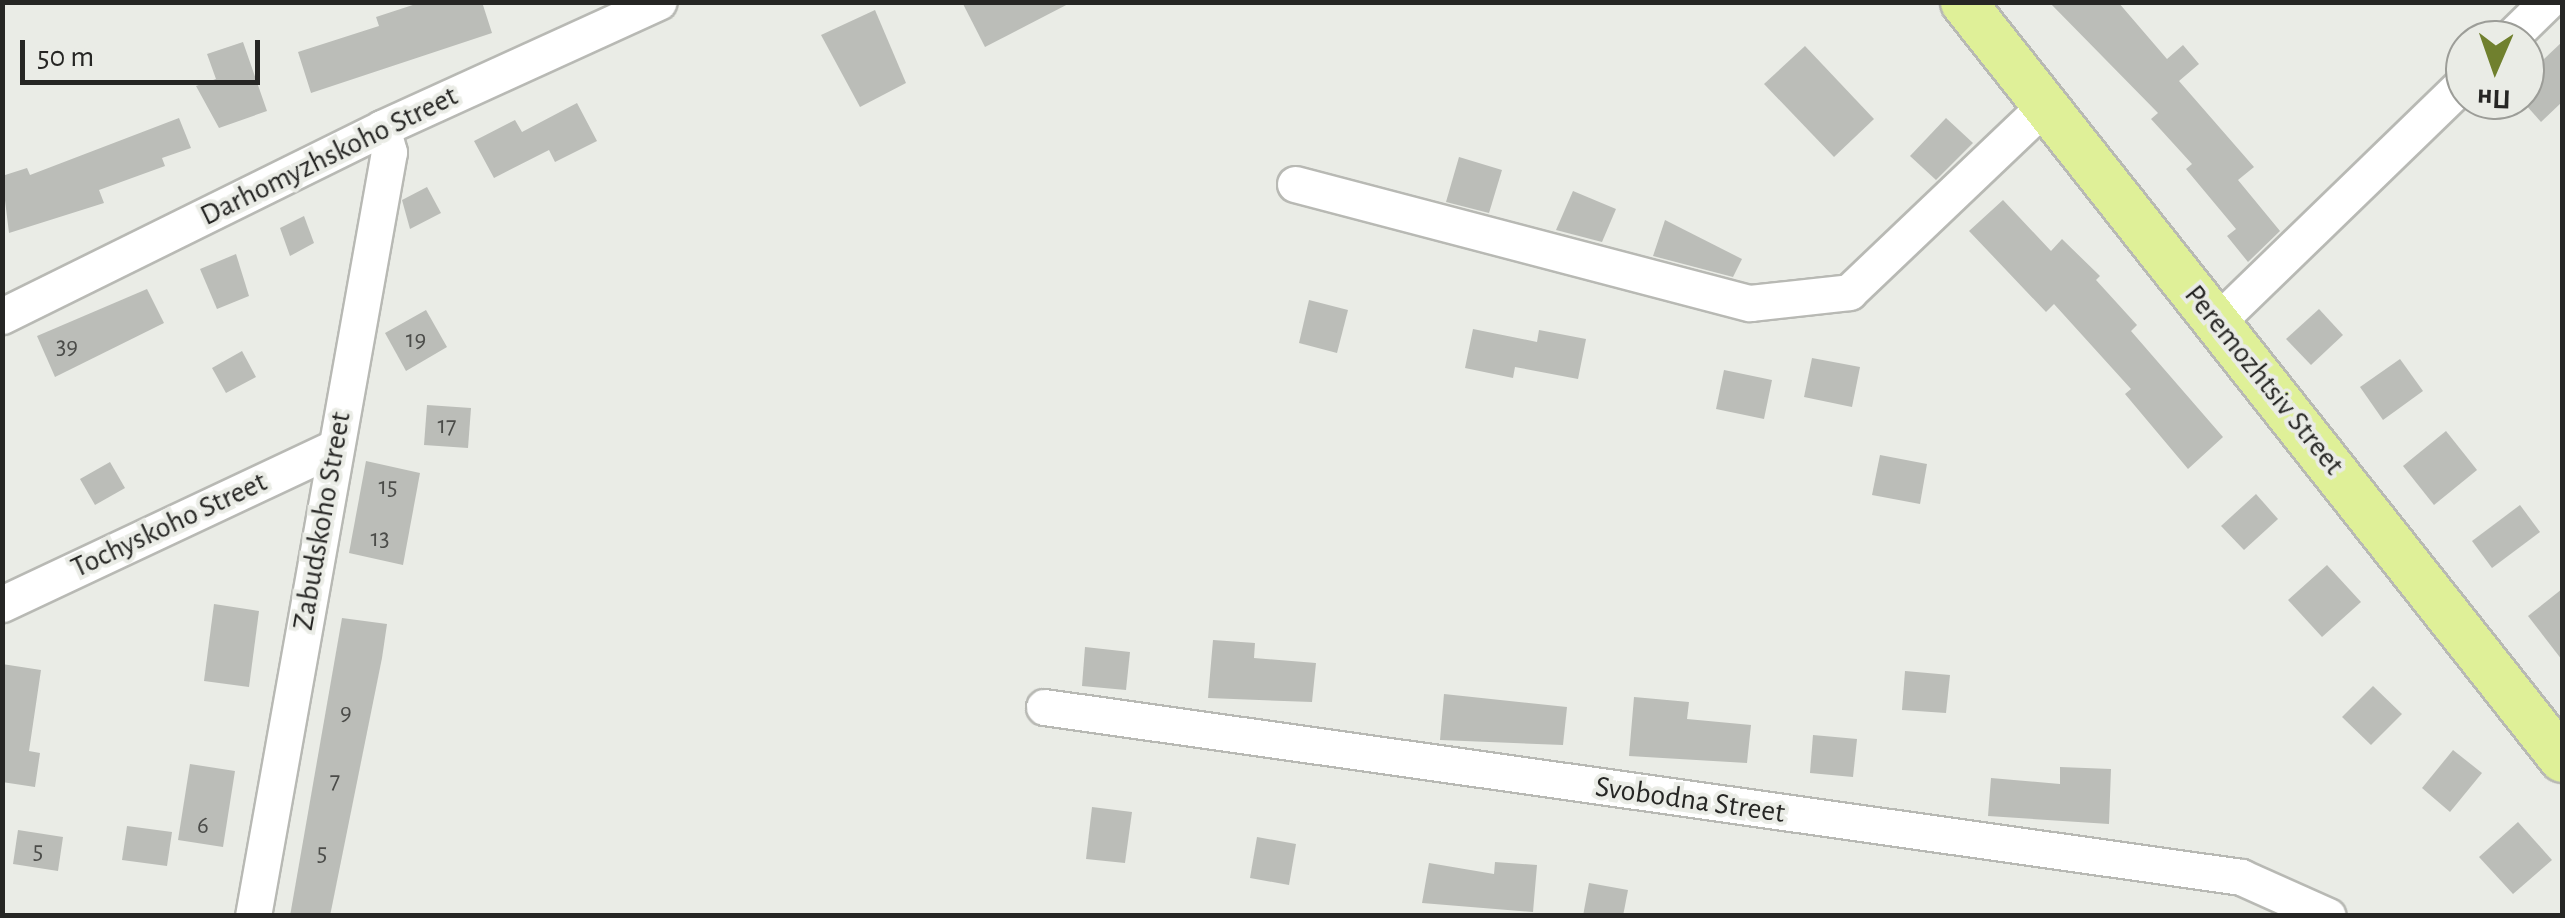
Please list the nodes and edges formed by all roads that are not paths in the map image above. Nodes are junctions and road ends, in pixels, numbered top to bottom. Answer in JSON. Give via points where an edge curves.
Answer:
{"nodes":[{"id":1,"x":659,"y":2,"type":"edge"},
{"id":2,"x":1963,"y":2,"type":"edge"},
{"id":3,"x":2547,"y":2,"type":"edge"},
{"id":4,"x":2529,"y":20,"type":"edge"},
{"id":5,"x":2445,"y":101,"type":"edge"},
{"id":6,"x":2042,"y":106,"type":"junction"},
{"id":7,"x":382,"y":128,"type":"junction"},
{"id":8,"x":1296,"y":184,"type":"dead end"},
{"id":9,"x":2,"y":316,"type":"edge"},
{"id":10,"x":2218,"y":321,"type":"junction"},
{"id":11,"x":335,"y":447,"type":"junction"},
{"id":12,"x":2,"y":604,"type":"edge"},
{"id":13,"x":1044,"y":707,"type":"dead end"},
{"id":14,"x":2562,"y":759,"type":"edge"},
{"id":15,"x":253,"y":916,"type":"edge"},
{"id":16,"x":2328,"y":916,"type":"edge"}],
"edges":[{"from":1,"to":7,"type":"street","name":"Darhomyzhskoho Street"},
{"from":2,"to":6,"type":"main road","name":"Peremozhtsiv Street"},
{"from":3,"to":4,"type":"street"},
{"from":5,"to":10,"type":"street"},
{"from":6,"to":8,"type":"street","via":[[1849,292],[1770,301],[1750,303]]},
{"from":6,"to":10,"type":"main road","name":"Peremozhtsiv Street"},
{"from":7,"to":9,"type":"street","name":"Darhomyzhskoho Street"},
{"from":7,"to":11,"type":"street","name":"Zabudskoho Street","via":[[389,152]]},
{"from":10,"to":14,"type":"main road","name":"Peremozhtsiv Street"},
{"from":11,"to":12,"type":"street","name":"Tochyskoho Street"},
{"from":11,"to":15,"type":"street","name":"Zabudskoho Street"},
{"from":13,"to":16,"type":"street","name":"Svobodna Street","via":[[2241,876]]}]}
